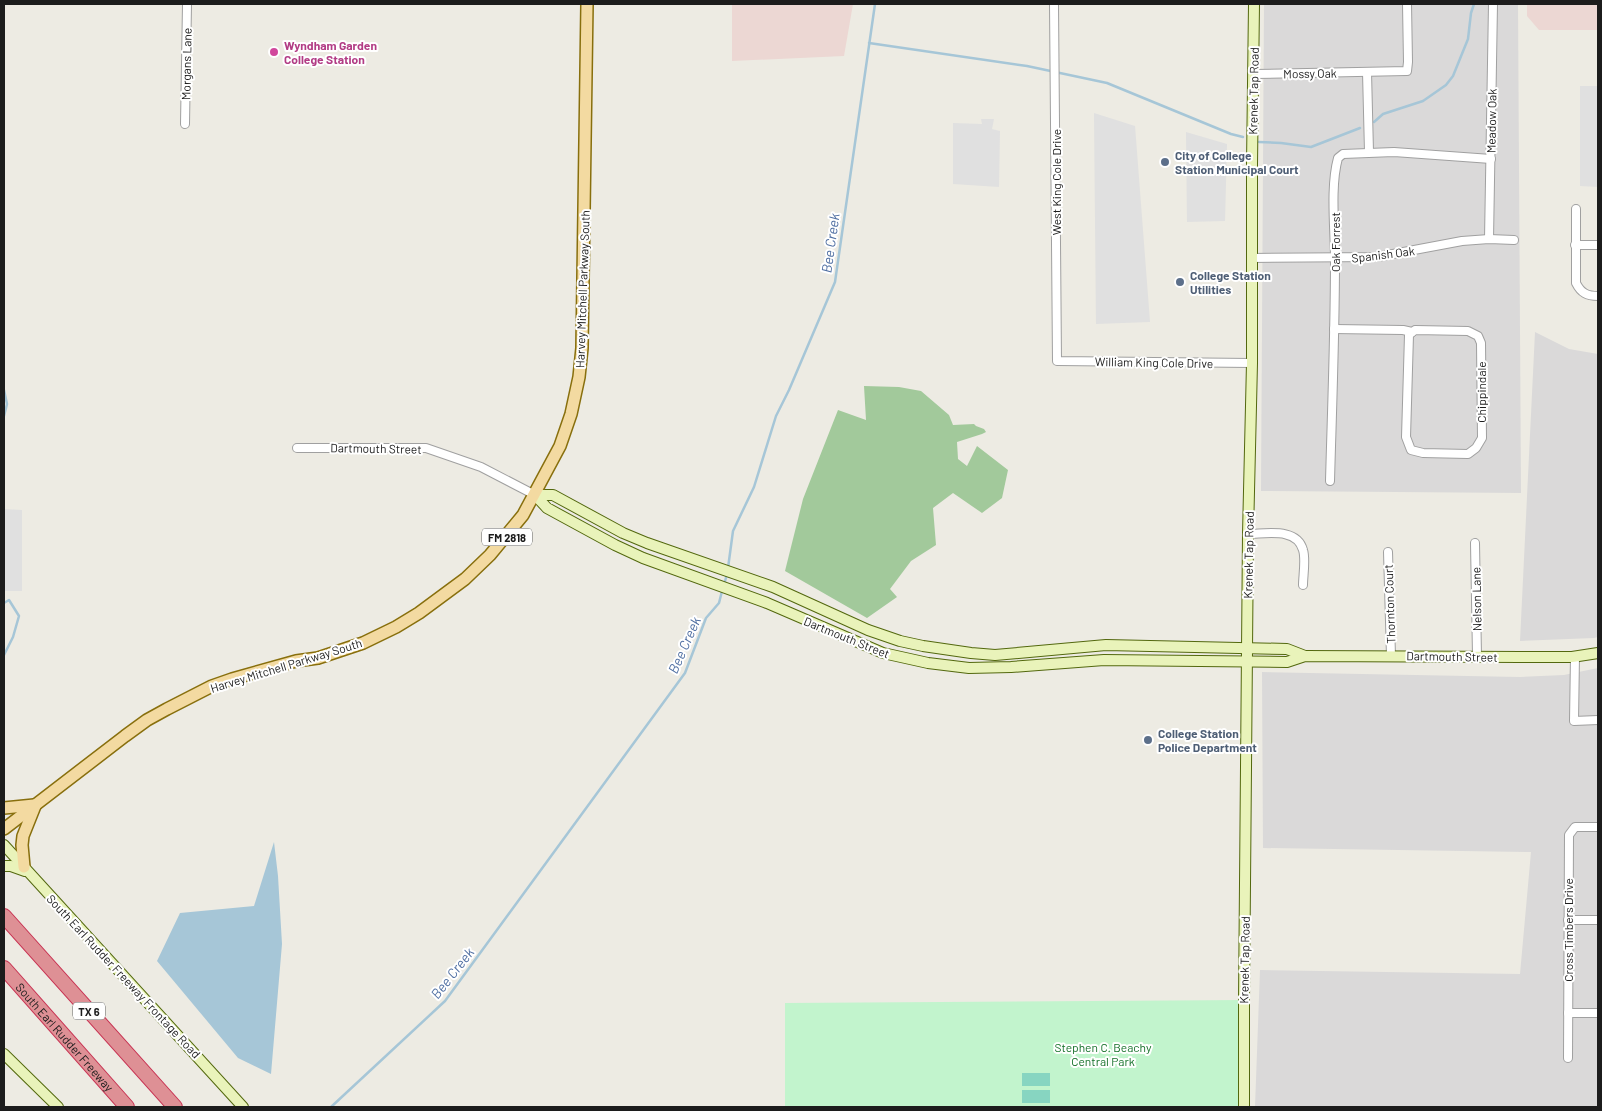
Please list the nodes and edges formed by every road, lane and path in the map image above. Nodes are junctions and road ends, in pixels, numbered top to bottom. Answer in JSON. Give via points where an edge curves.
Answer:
{"nodes":[{"id":1,"x":187,"y":4,"type":"edge"},
{"id":2,"x":587,"y":4,"type":"edge"},
{"id":3,"x":1054,"y":4,"type":"edge"},
{"id":4,"x":1254,"y":4,"type":"edge"},
{"id":5,"x":1407,"y":4,"type":"edge"},
{"id":6,"x":1494,"y":4,"type":"edge"},
{"id":7,"x":1367,"y":72,"type":"junction"},
{"id":8,"x":1253,"y":74,"type":"junction"},
{"id":9,"x":185,"y":124,"type":"dead end"},
{"id":10,"x":1369,"y":152,"type":"junction"},
{"id":11,"x":1491,"y":159,"type":"junction"},
{"id":12,"x":1576,"y":209,"type":"dead end"},
{"id":13,"x":1489,"y":239,"type":"junction"},
{"id":14,"x":1514,"y":240,"type":"dead end"},
{"id":15,"x":1575,"y":245,"type":"junction"},
{"id":16,"x":1598,"y":245,"type":"edge"},
{"id":17,"x":1251,"y":258,"type":"junction"},
{"id":18,"x":1335,"y":258,"type":"junction"},
{"id":19,"x":1598,"y":296,"type":"edge"},
{"id":20,"x":1334,"y":329,"type":"junction"},
{"id":21,"x":1412,"y":332,"type":"junction"},
{"id":22,"x":1057,"y":361,"type":"joint"},
{"id":23,"x":1252,"y":363,"type":"junction"},
{"id":24,"x":297,"y":448,"type":"dead end"},
{"id":25,"x":1330,"y":482,"type":"dead end"},
{"id":26,"x":535,"y":495,"type":"junction"},
{"id":27,"x":1248,"y":534,"type":"junction"},
{"id":28,"x":1475,"y":543,"type":"dead end"},
{"id":29,"x":1388,"y":552,"type":"dead end"},
{"id":30,"x":1304,"y":585,"type":"dead end"},
{"id":31,"x":1247,"y":648,"type":"junction"},
{"id":32,"x":1598,"y":654,"type":"edge"},
{"id":33,"x":1305,"y":656,"type":"junction"},
{"id":34,"x":1391,"y":656,"type":"junction"},
{"id":35,"x":1477,"y":656,"type":"junction"},
{"id":36,"x":1575,"y":656,"type":"junction"},
{"id":37,"x":1247,"y":662,"type":"junction"},
{"id":38,"x":1598,"y":720,"type":"edge"},
{"id":39,"x":36,"y":804,"type":"junction"},
{"id":40,"x":4,"y":808,"type":"edge"},
{"id":41,"x":1598,"y":827,"type":"edge"},
{"id":42,"x":4,"y":829,"type":"edge"},
{"id":43,"x":4,"y":845,"type":"edge"},
{"id":44,"x":4,"y":866,"type":"edge"},
{"id":45,"x":26,"y":870,"type":"junction"},
{"id":46,"x":4,"y":916,"type":"edge"},
{"id":47,"x":1568,"y":920,"type":"junction"},
{"id":48,"x":1598,"y":920,"type":"edge"},
{"id":49,"x":4,"y":968,"type":"edge"},
{"id":50,"x":1568,"y":1013,"type":"junction"},
{"id":51,"x":1598,"y":1013,"type":"edge"},
{"id":52,"x":4,"y":1054,"type":"edge"},
{"id":53,"x":1568,"y":1058,"type":"dead end"},
{"id":54,"x":58,"y":1107,"type":"edge"},
{"id":55,"x":127,"y":1107,"type":"edge"},
{"id":56,"x":175,"y":1107,"type":"edge"},
{"id":57,"x":244,"y":1107,"type":"edge"},
{"id":58,"x":1244,"y":1107,"type":"edge"}],
"edges":[{"from":1,"to":9,"type":"street","name":"Morgans Lane"},
{"from":2,"to":26,"type":"main road","name":"Harvey Mitchell Parkway South","number":"FM 2818","via":[[579,377],[560,446]]},
{"from":3,"to":22,"type":"street","name":"West King Cole Drive"},
{"from":4,"to":8,"type":"street","name":"Krenek Tap Road"},
{"from":5,"to":7,"type":"street","name":"Mossy Oak","via":[[1407,71]]},
{"from":6,"to":11,"type":"street","name":"Meadow Oak"},
{"from":7,"to":8,"type":"street","name":"Mossy Oak"},
{"from":7,"to":10,"type":"street"},
{"from":8,"to":17,"type":"street","name":"Krenek Tap Road"},
{"from":10,"to":11,"type":"street","name":"Oak Forrest"},
{"from":10,"to":18,"type":"street","name":"Oak Forrest","via":[[1344,154],[1338,158]]},
{"from":11,"to":13,"type":"street","name":"Meadow Oak"},
{"from":12,"to":15,"type":"street"},
{"from":13,"to":14,"type":"street","name":"Spanish Oak"},
{"from":13,"to":18,"type":"street","name":"Spanish Oak","via":[[1446,243],[1377,257]]},
{"from":15,"to":16,"type":"street"},
{"from":15,"to":19,"type":"street","via":[[1576,282],[1580,291],[1588,296]]},
{"from":17,"to":18,"type":"street","name":"Spanish Oak"},
{"from":17,"to":23,"type":"street","name":"Krenek Tap Road"},
{"from":18,"to":20,"type":"street","name":"Oak Forrest"},
{"from":20,"to":21,"type":"street","name":"Chippindale"},
{"from":20,"to":25,"type":"street","name":"Oak Forrest"},
{"from":21,"to":21,"type":"street","name":"Chippindale","via":[[1409,335],[1406,437],[1411,450],[1468,454],[1482,438],[1481,343],[1478,336],[1468,331]]},
{"from":22,"to":23,"type":"street","name":"William King Cole Drive"},
{"from":23,"to":27,"type":"street","name":"Krenek Tap Road"},
{"from":24,"to":26,"type":"street","name":"Dartmouth Street","via":[[426,448],[481,466]]},
{"from":26,"to":31,"type":"street","name":"Dartmouth Street","via":[[553,495],[623,534],[773,587],[868,630],[923,646],[995,654],[1106,645]]},
{"from":26,"to":37,"type":"street","name":"Dartmouth Street","via":[[547,508],[615,545],[766,603],[883,653],[928,664],[1011,668],[1104,660]]},
{"from":26,"to":39,"type":"main road","name":"Harvey Mitchell Parkway South","number":"FM 2818","via":[[490,555],[465,579],[419,613],[363,643],[212,686],[148,720]]},
{"from":27,"to":30,"type":"street","via":[[1290,534],[1298,541],[1303,550]]},
{"from":27,"to":31,"type":"street","name":"Krenek Tap Road"},
{"from":28,"to":35,"type":"street","name":"Nelson Lane"},
{"from":29,"to":34,"type":"street","name":"Thornton Court"},
{"from":31,"to":33,"type":"street","name":"Dartmouth Street","via":[[1287,649]]},
{"from":31,"to":37,"type":"street","name":"Krenek Tap Road"},
{"from":32,"to":36,"type":"street","name":"Dartmouth Street"},
{"from":33,"to":34,"type":"street","name":"Dartmouth Street"},
{"from":33,"to":37,"type":"street","name":"Dartmouth Street","via":[[1287,662]]},
{"from":34,"to":35,"type":"street","name":"Dartmouth Street"},
{"from":35,"to":36,"type":"street","name":"Dartmouth Street"},
{"from":36,"to":38,"type":"street","via":[[1574,721]]},
{"from":37,"to":58,"type":"street","name":"Krenek Tap Road"},
{"from":39,"to":40,"type":"main road"},
{"from":39,"to":42,"type":"main road","name":"Harvey Mitchell Parkway South","number":"FM 2818"},
{"from":39,"to":45,"type":"main road","via":[[23,836]]},
{"from":41,"to":47,"type":"street","name":"Cross Timbers Drive","via":[[1575,828],[1569,835]]},
{"from":43,"to":45,"type":"street","name":"South Earl Rudder Freeway Frontage Road"},
{"from":44,"to":45,"type":"street"},
{"from":45,"to":57,"type":"street","name":"South Earl Rudder Freeway Frontage Road"},
{"from":46,"to":56,"type":"highway","number":"TX 6"},
{"from":47,"to":48,"type":"street"},
{"from":47,"to":50,"type":"street","name":"Cross Timbers Drive"},
{"from":49,"to":55,"type":"highway","name":"South Earl Rudder Freeway","number":"TX 6"},
{"from":50,"to":51,"type":"street"},
{"from":50,"to":53,"type":"street","name":"Cross Timbers Drive"},
{"from":52,"to":54,"type":"street"}]}
